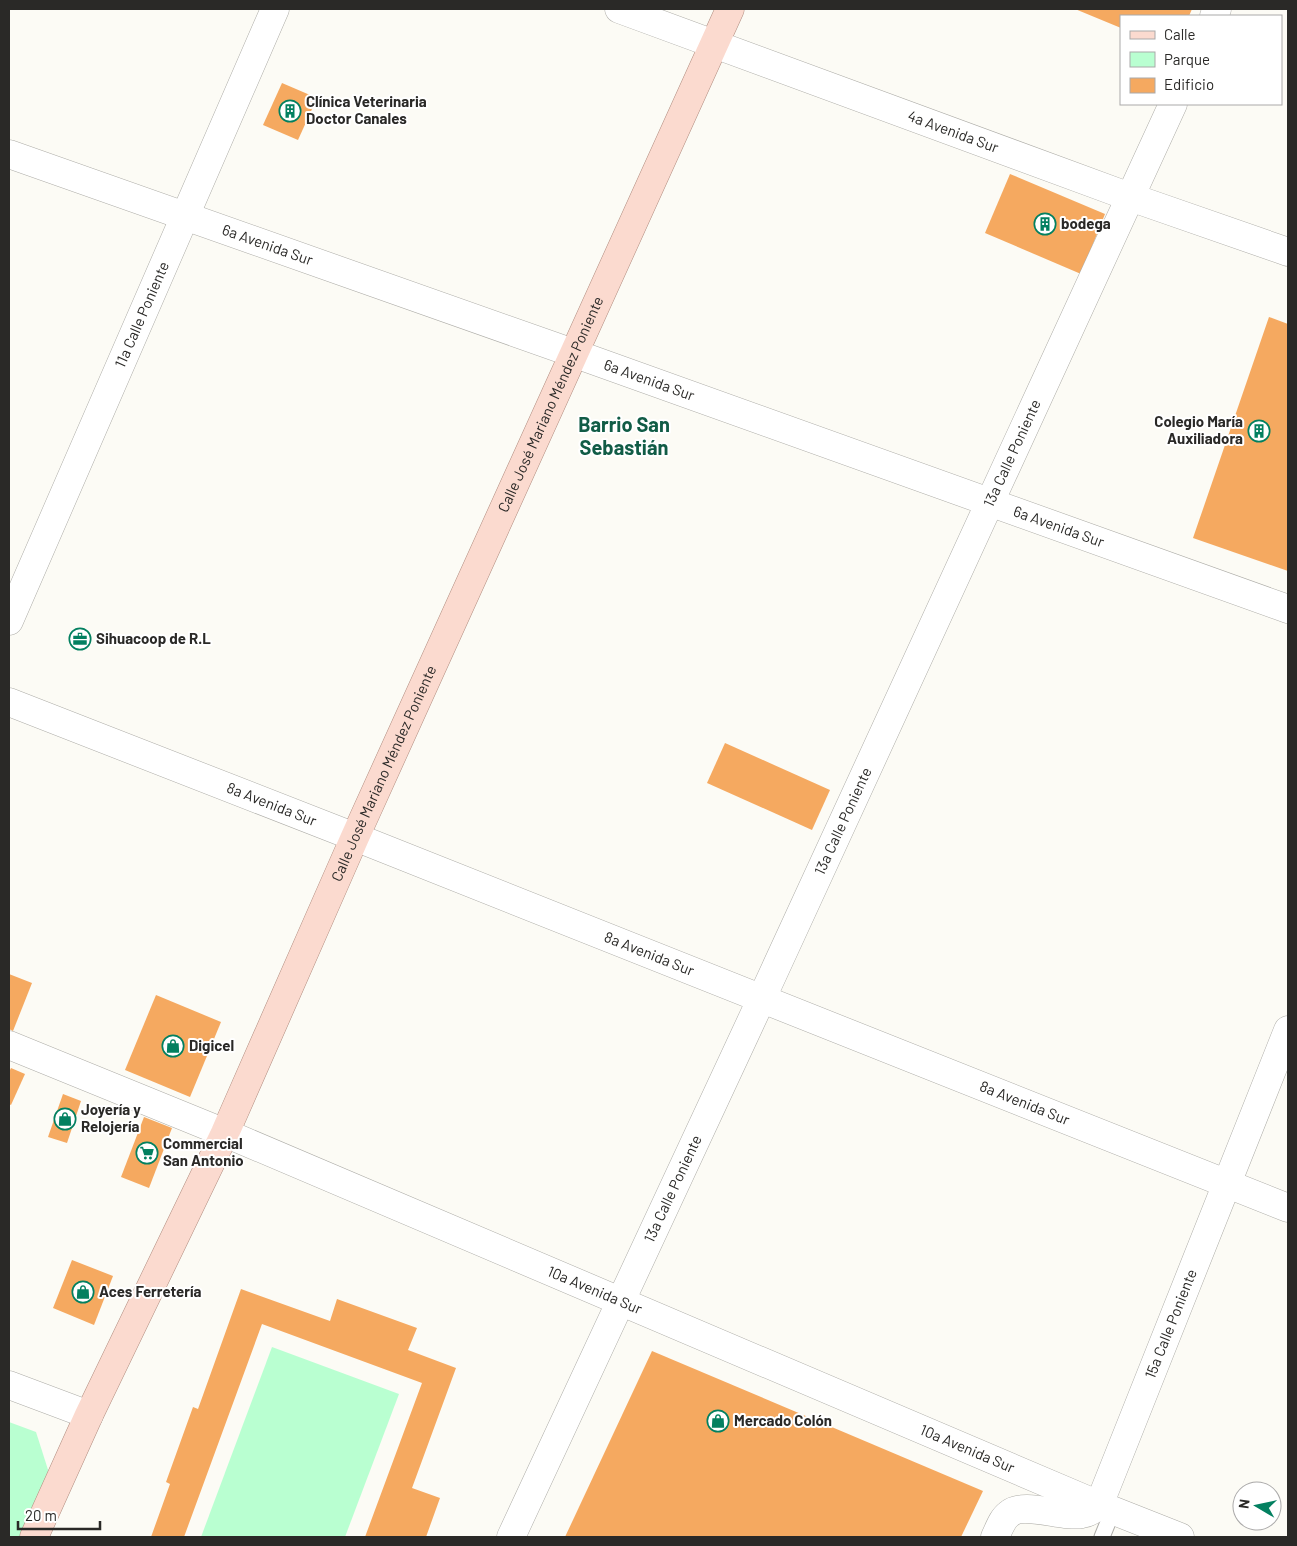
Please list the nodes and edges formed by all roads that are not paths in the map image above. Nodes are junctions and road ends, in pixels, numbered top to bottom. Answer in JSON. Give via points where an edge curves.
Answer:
{"nodes":[{"id":1,"x":275,"y":9,"type":"edge"},
{"id":2,"x":619,"y":9,"type":"edge"},
{"id":3,"x":730,"y":9,"type":"edge"},
{"id":4,"x":714,"y":44,"type":"junction"},
{"id":5,"x":1173,"y":105,"type":"edge"},
{"id":6,"x":9,"y":154,"type":"edge"},
{"id":7,"x":1130,"y":197,"type":"junction"},
{"id":8,"x":185,"y":216,"type":"junction"},
{"id":9,"x":1288,"y":252,"type":"edge"},
{"id":10,"x":573,"y":353,"type":"junction"},
{"id":11,"x":990,"y":502,"type":"junction"},
{"id":12,"x":1288,"y":609,"type":"edge"},
{"id":13,"x":9,"y":621,"type":"edge"},
{"id":14,"x":9,"y":702,"type":"edge"},
{"id":15,"x":355,"y":837,"type":"junction"},
{"id":16,"x":761,"y":1000,"type":"junction"},
{"id":17,"x":1288,"y":1030,"type":"edge"},
{"id":18,"x":9,"y":1045,"type":"edge"},
{"id":19,"x":226,"y":1133,"type":"junction"},
{"id":20,"x":1227,"y":1184,"type":"junction"},
{"id":21,"x":1288,"y":1208,"type":"edge"},
{"id":22,"x":621,"y":1301,"type":"junction"},
{"id":23,"x":9,"y":1385,"type":"edge"},
{"id":24,"x":89,"y":1415,"type":"junction"},
{"id":25,"x":1106,"y":1507,"type":"junction"},
{"id":26,"x":34,"y":1537,"type":"edge"},
{"id":27,"x":511,"y":1537,"type":"edge"},
{"id":28,"x":995,"y":1537,"type":"edge"},
{"id":29,"x":1102,"y":1537,"type":"edge"},
{"id":30,"x":1180,"y":1537,"type":"edge"}],
"edges":[{"from":1,"to":8,"type":"street","name":"11a Calle Poniente"},
{"from":2,"to":4,"type":"street","name":"4a Avenida Sur"},
{"from":3,"to":4,"type":"main road","name":"Calle José Mariano Méndez Poniente"},
{"from":4,"to":7,"type":"street","name":"4a Avenida Sur"},
{"from":4,"to":10,"type":"main road","name":"Calle José Mariano Méndez Poniente"},
{"from":5,"to":7,"type":"street","name":"13a Calle Poniente"},
{"from":6,"to":8,"type":"street","name":"6a Avenida Sur"},
{"from":7,"to":9,"type":"street","name":"4a Avenida Sur"},
{"from":7,"to":11,"type":"street","name":"13a Calle Poniente"},
{"from":8,"to":10,"type":"street","name":"6a Avenida Sur"},
{"from":8,"to":13,"type":"street","name":"11a Calle Poniente"},
{"from":10,"to":11,"type":"street","name":"6a Avenida Sur"},
{"from":10,"to":15,"type":"main road","name":"Calle José Mariano Méndez Poniente"},
{"from":11,"to":12,"type":"street","name":"6a Avenida Sur"},
{"from":11,"to":16,"type":"street","name":"13a Calle Poniente"},
{"from":14,"to":15,"type":"street","name":"8a Avenida Sur"},
{"from":15,"to":16,"type":"street","name":"8a Avenida Sur"},
{"from":15,"to":19,"type":"main road","name":"Calle José Mariano Méndez Poniente"},
{"from":16,"to":20,"type":"street","name":"8a Avenida Sur"},
{"from":16,"to":22,"type":"street","name":"13a Calle Poniente"},
{"from":17,"to":20,"type":"street","name":"15a Calle Poniente"},
{"from":18,"to":19,"type":"street","name":"10a Avenida Sur"},
{"from":19,"to":22,"type":"street","name":"10a Avenida Sur"},
{"from":19,"to":24,"type":"main road","name":"Calle José Mariano Méndez Poniente"},
{"from":20,"to":21,"type":"street","name":"8a Avenida Sur"},
{"from":20,"to":25,"type":"street","name":"15a Calle Poniente"},
{"from":22,"to":25,"type":"street","name":"10a Avenida Sur"},
{"from":22,"to":27,"type":"street","name":"13a Calle Poniente"},
{"from":23,"to":24,"type":"street"},
{"from":24,"to":26,"type":"main road","name":"Calle José Mariano Méndez Poniente"},
{"from":25,"to":28,"type":"street","via":[[1072,1515],[1022,1509],[1004,1518]]},
{"from":25,"to":29,"type":"lane"},
{"from":25,"to":30,"type":"street","name":"10a Avenida Sur"}]}
